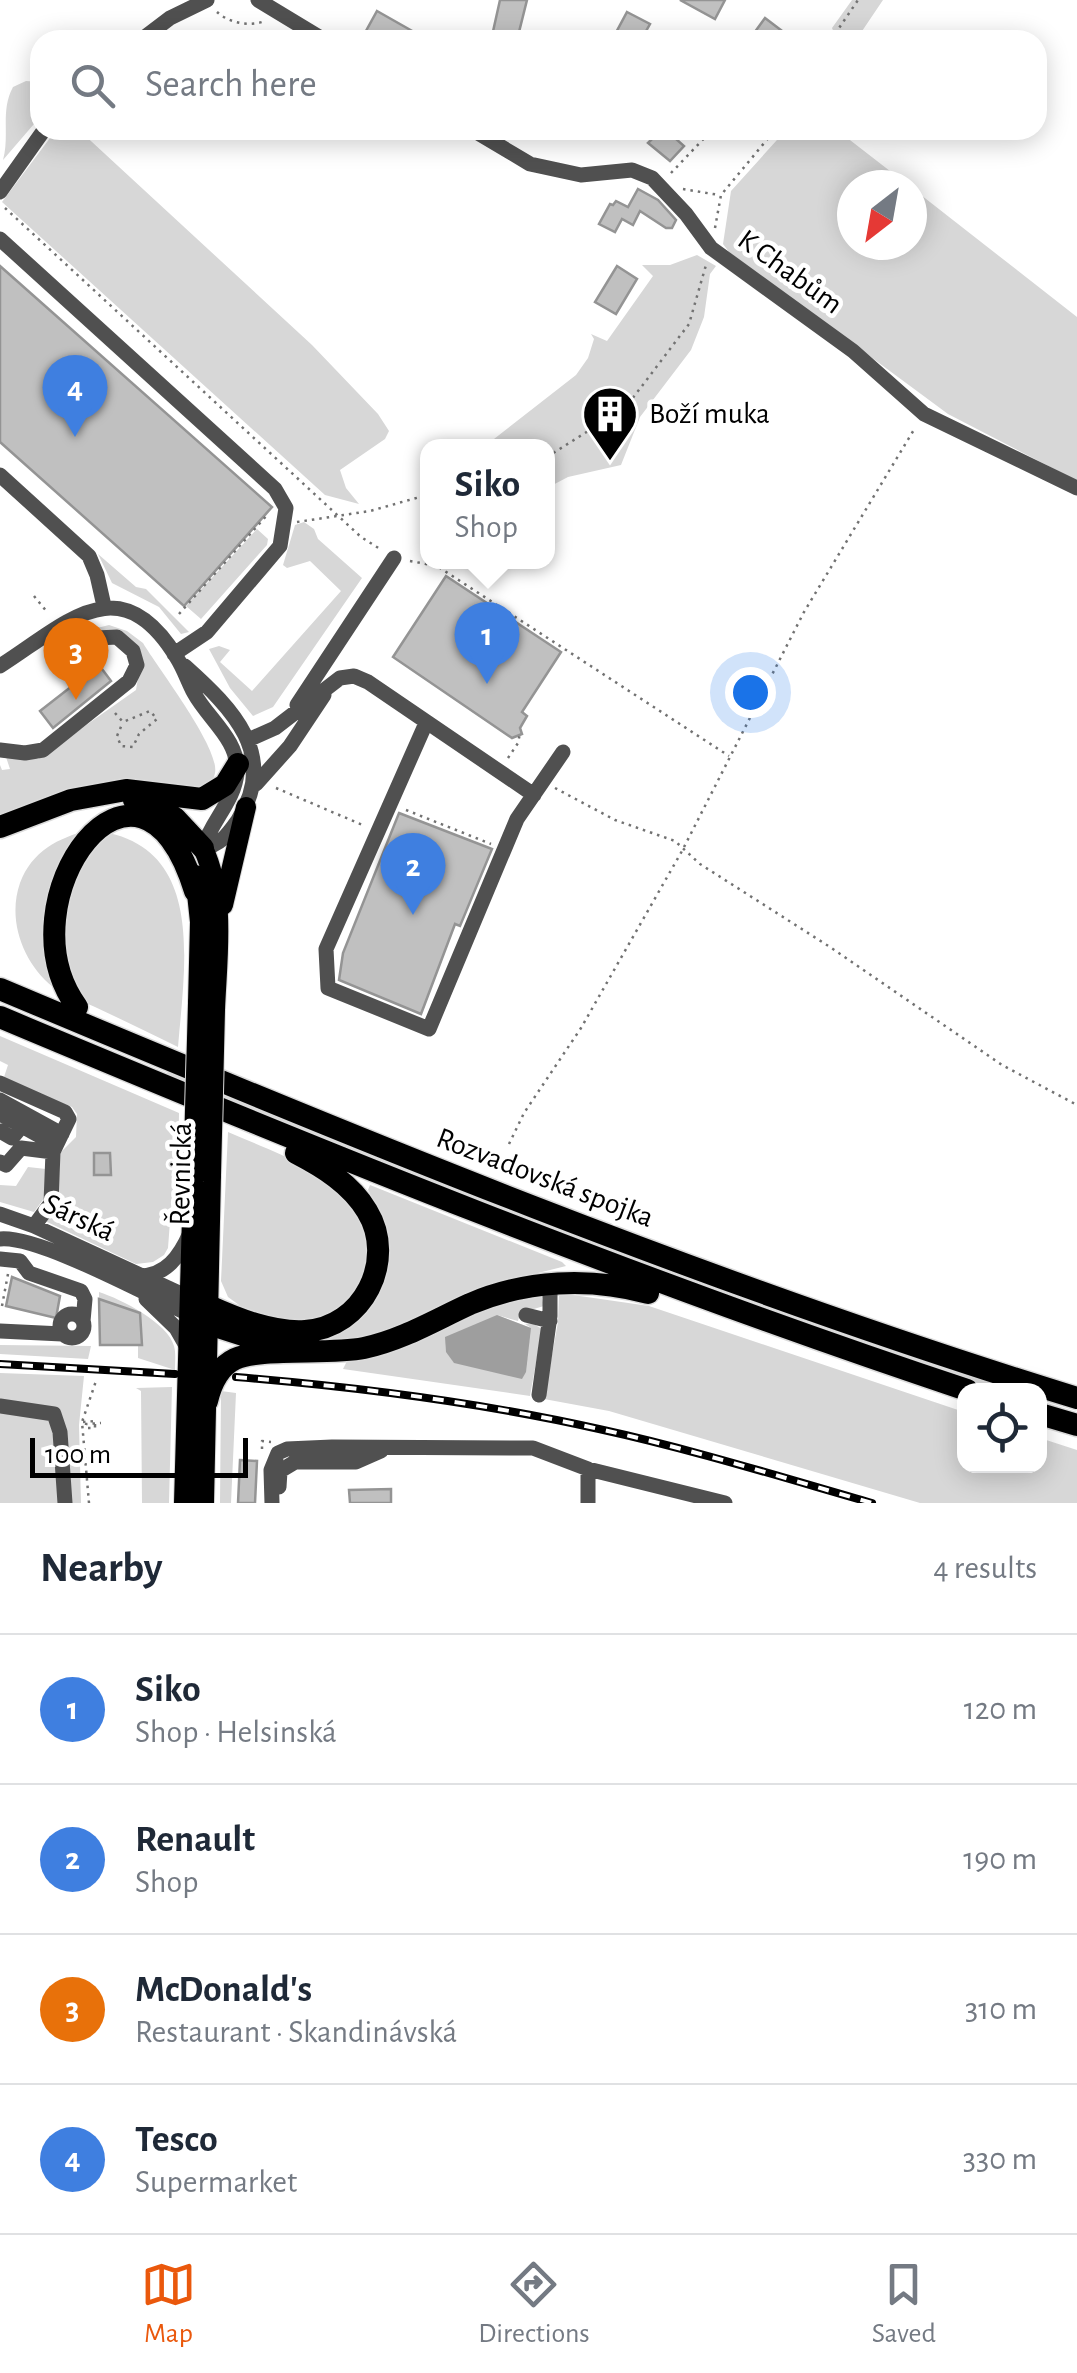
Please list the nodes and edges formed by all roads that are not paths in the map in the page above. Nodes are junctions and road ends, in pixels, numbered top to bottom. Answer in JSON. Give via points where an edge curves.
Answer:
{"nodes":[{"id":1,"x":180,"y":0,"type":"edge"},
{"id":2,"x":206,"y":0,"type":"edge"},
{"id":3,"x":258,"y":0,"type":"edge"},
{"id":4,"x":170,"y":18,"type":"junction"},
{"id":5,"x":154,"y":30,"type":"edge"},
{"id":6,"x":307,"y":30,"type":"edge"},
{"id":7,"x":37,"y":140,"type":"edge"},
{"id":8,"x":489,"y":140,"type":"edge"},
{"id":9,"x":0,"y":192,"type":"edge"},
{"id":10,"x":0,"y":239,"type":"edge"},
{"id":11,"x":0,"y":476,"type":"edge"},
{"id":12,"x":1077,"y":488,"type":"edge"},
{"id":13,"x":394,"y":558,"type":"road end"},
{"id":14,"x":104,"y":606,"type":"junction"},
{"id":15,"x":78,"y":652,"type":"dead end"},
{"id":16,"x":176,"y":657,"type":"junction"},
{"id":17,"x":0,"y":666,"type":"edge"},
{"id":18,"x":329,"y":688,"type":"junction"},
{"id":19,"x":292,"y":712,"type":"junction"},
{"id":20,"x":426,"y":723,"type":"junction"},
{"id":21,"x":248,"y":740,"type":"junction"},
{"id":22,"x":0,"y":750,"type":"edge"},
{"id":23,"x":563,"y":752,"type":"dead end"},
{"id":24,"x":238,"y":764,"type":"junction"},
{"id":25,"x":539,"y":788,"type":"junction"},
{"id":26,"x":103,"y":794,"type":"junction"},
{"id":27,"x":249,"y":799,"type":"junction"},
{"id":28,"x":0,"y":827,"type":"edge"},
{"id":29,"x":40,"y":838,"type":"dead end"},
{"id":30,"x":169,"y":843,"type":"junction"},
{"id":31,"x":202,"y":848,"type":"junction"},
{"id":32,"x":196,"y":890,"type":"junction"},
{"id":33,"x":218,"y":932,"type":"junction"},
{"id":34,"x":29,"y":974,"type":"dead end"},
{"id":35,"x":0,"y":988,"type":"edge"},
{"id":36,"x":206,"y":1006,"type":"junction"},
{"id":37,"x":0,"y":1017,"type":"edge"},
{"id":38,"x":108,"y":1034,"type":"junction"},
{"id":39,"x":100,"y":1059,"type":"junction"},
{"id":40,"x":138,"y":1061,"type":"junction"},
{"id":41,"x":177,"y":1063,"type":"junction"},
{"id":42,"x":204,"y":1074,"type":"junction"},
{"id":43,"x":0,"y":1083,"type":"edge"},
{"id":44,"x":170,"y":1088,"type":"junction"},
{"id":45,"x":196,"y":1099,"type":"junction"},
{"id":46,"x":14,"y":1110,"type":"edge"},
{"id":47,"x":0,"y":1131,"type":"edge"},
{"id":48,"x":57,"y":1143,"type":"junction"},
{"id":49,"x":7,"y":1149,"type":"edge"},
{"id":50,"x":0,"y":1162,"type":"edge"},
{"id":51,"x":202,"y":1178,"type":"junction"},
{"id":52,"x":0,"y":1214,"type":"edge"},
{"id":53,"x":34,"y":1226,"type":"junction"},
{"id":54,"x":191,"y":1230,"type":"junction"},
{"id":55,"x":0,"y":1239,"type":"edge"},
{"id":56,"x":5,"y":1261,"type":"edge"},
{"id":57,"x":136,"y":1283,"type":"junction"},
{"id":58,"x":550,"y":1284,"type":"junction"},
{"id":59,"x":199,"y":1311,"type":"junction"},
{"id":60,"x":526,"y":1316,"type":"dead end"},
{"id":61,"x":550,"y":1320,"type":"junction"},
{"id":62,"x":787,"y":1330,"type":"junction"},
{"id":63,"x":0,"y":1331,"type":"edge"},
{"id":64,"x":188,"y":1348,"type":"junction"},
{"id":65,"x":308,"y":1354,"type":"junction"},
{"id":66,"x":957,"y":1387,"type":"edge"},
{"id":67,"x":539,"y":1395,"type":"dead end"},
{"id":68,"x":1077,"y":1398,"type":"edge"},
{"id":69,"x":207,"y":1402,"type":"junction"},
{"id":70,"x":0,"y":1406,"type":"edge"},
{"id":71,"x":1047,"y":1416,"type":"edge"},
{"id":72,"x":1077,"y":1426,"type":"edge"},
{"id":73,"x":588,"y":1468,"type":"junction"},
{"id":74,"x":690,"y":1499,"type":"edge"},
{"id":75,"x":65,"y":1503,"type":"edge"},
{"id":76,"x":184,"y":1503,"type":"edge"},
{"id":77,"x":204,"y":1503,"type":"edge"},
{"id":78,"x":275,"y":1503,"type":"edge"},
{"id":79,"x":588,"y":1503,"type":"edge"},
{"id":80,"x":726,"y":1503,"type":"edge"}],
"edges":[{"from":1,"to":4,"type":"street"},
{"from":2,"to":4,"type":"street"},
{"from":3,"to":6,"type":"street"},
{"from":4,"to":5,"type":"street"},
{"from":7,"to":9,"type":"street"},
{"from":8,"to":12,"type":"street","name":"K Chabům","via":[[530,164],[581,175],[632,170],[652,178],[712,248],[853,351],[924,414]]},
{"from":10,"to":16,"type":"street","via":[[275,489],[286,508],[280,546],[207,632]]},
{"from":11,"to":14,"type":"street","via":[[92,561]]},
{"from":13,"to":19,"type":"street"},
{"from":14,"to":16,"type":"street","via":[[145,620]]},
{"from":14,"to":17,"type":"street","via":[[58,625]]},
{"from":15,"to":22,"type":"street","via":[[97,638],[127,642],[136,665],[130,681],[43,750]]},
{"from":16,"to":21,"type":"street"},
{"from":16,"to":24,"type":"street"},
{"from":18,"to":19,"type":"street"},
{"from":18,"to":20,"type":"street","via":[[340,678],[361,678]]},
{"from":18,"to":27,"type":"street"},
{"from":19,"to":21,"type":"street"},
{"from":20,"to":25,"type":"street"},
{"from":20,"to":25,"type":"street","via":[[326,950],[328,988],[429,1029],[517,819]]},
{"from":21,"to":27,"type":"street","via":[[256,770]]},
{"from":23,"to":25,"type":"street"},
{"from":24,"to":26,"type":"highway","via":[[225,785],[202,799],[138,790]]},
{"from":24,"to":31,"type":"street","via":[[230,798]]},
{"from":26,"to":28,"type":"highway","via":[[58,803]]},
{"from":26,"to":31,"type":"highway","via":[[166,812]]},
{"from":27,"to":31,"type":"street","via":[[224,838]]},
{"from":27,"to":33,"type":"main road"},
{"from":29,"to":30,"type":"highway","via":[[75,820],[114,816]]},
{"from":30,"to":31,"type":"highway"},
{"from":30,"to":32,"type":"highway"},
{"from":31,"to":32,"type":"main road","name":"Řevnická"},
{"from":31,"to":33,"type":"main road","name":"Řevnická","via":[[212,872]]},
{"from":32,"to":36,"type":"main road","name":"Řevnická"},
{"from":33,"to":36,"type":"main road","name":"Řevnická"},
{"from":34,"to":42,"type":"highway","via":[[52,994]]},
{"from":35,"to":38,"type":"highway","name":"Rozvadovská spojka"},
{"from":36,"to":51,"type":"main road","name":"Řevnická","bridge":true},
{"from":37,"to":39,"type":"highway","name":"Rozvadovská spojka"},
{"from":38,"to":40,"type":"street"},
{"from":38,"to":41,"type":"highway","name":"Rozvadovská spojka"},
{"from":39,"to":40,"type":"street"},
{"from":39,"to":44,"type":"highway","name":"Rozvadovská spojka"},
{"from":40,"to":41,"type":"street"},
{"from":40,"to":44,"type":"street"},
{"from":41,"to":42,"type":"highway","name":"Rozvadovská spojka"},
{"from":42,"to":68,"type":"highway","name":"Rozvadovská spojka","via":[[668,1258]]},
{"from":43,"to":46,"type":"street"},
{"from":44,"to":45,"type":"highway","name":"Rozvadovská spojka"},
{"from":45,"to":59,"type":"highway","via":[[335,1177],[368,1212],[377,1244],[365,1298],[328,1327],[286,1330]]},
{"from":45,"to":62,"type":"highway","name":"Rozvadovská spojka"},
{"from":46,"to":47,"type":"street","via":[[12,1138]]},
{"from":46,"to":48,"type":"street"},
{"from":46,"to":48,"type":"street","via":[[20,1090],[65,1112],[69,1119]]},
{"from":48,"to":49,"type":"street"},
{"from":48,"to":53,"type":"street","via":[[51,1202]]},
{"from":49,"to":50,"type":"street","via":[[6,1165]]},
{"from":51,"to":54,"type":"main road","name":"Řevnická"},
{"from":51,"to":59,"type":"main road","name":"Řevnická"},
{"from":52,"to":53,"type":"street","name":"Sárská"},
{"from":53,"to":57,"type":"street","name":"Sárská"},
{"from":54,"to":57,"type":"street","via":[[170,1265]]},
{"from":54,"to":59,"type":"main road","name":"Řevnická"},
{"from":55,"to":57,"type":"street","name":"Sárská","via":[[41,1246]]},
{"from":56,"to":63,"type":"street","via":[[20,1261],[29,1272],[81,1290],[85,1298],[80,1335],[73,1338]]},
{"from":57,"to":59,"type":"street","name":"Sárská"},
{"from":57,"to":64,"type":"street"},
{"from":58,"to":61,"type":"street"},
{"from":58,"to":62,"type":"highway","via":[[614,1284]]},
{"from":58,"to":65,"type":"highway","via":[[496,1294],[375,1345]]},
{"from":59,"to":64,"type":"main road","name":"Řevnická"},
{"from":59,"to":65,"type":"highway","via":[[256,1341]]},
{"from":59,"to":69,"type":"main road","name":"Řevnická"},
{"from":60,"to":61,"type":"street"},
{"from":61,"to":67,"type":"street"},
{"from":62,"to":66,"type":"highway","name":"Rozvadovská spojka"},
{"from":64,"to":76,"type":"main road","name":"Řevnická"},
{"from":65,"to":69,"type":"highway","via":[[236,1359],[216,1376]]},
{"from":69,"to":77,"type":"main road","name":"Řevnická"},
{"from":70,"to":75,"type":"street","via":[[54,1414]]},
{"from":71,"to":72,"type":"highway"},
{"from":73,"to":74,"type":"street"},
{"from":73,"to":78,"type":"street","via":[[533,1448],[304,1455],[287,1449],[274,1459]]},
{"from":73,"to":79,"type":"street"},
{"from":74,"to":80,"type":"street"}]}
